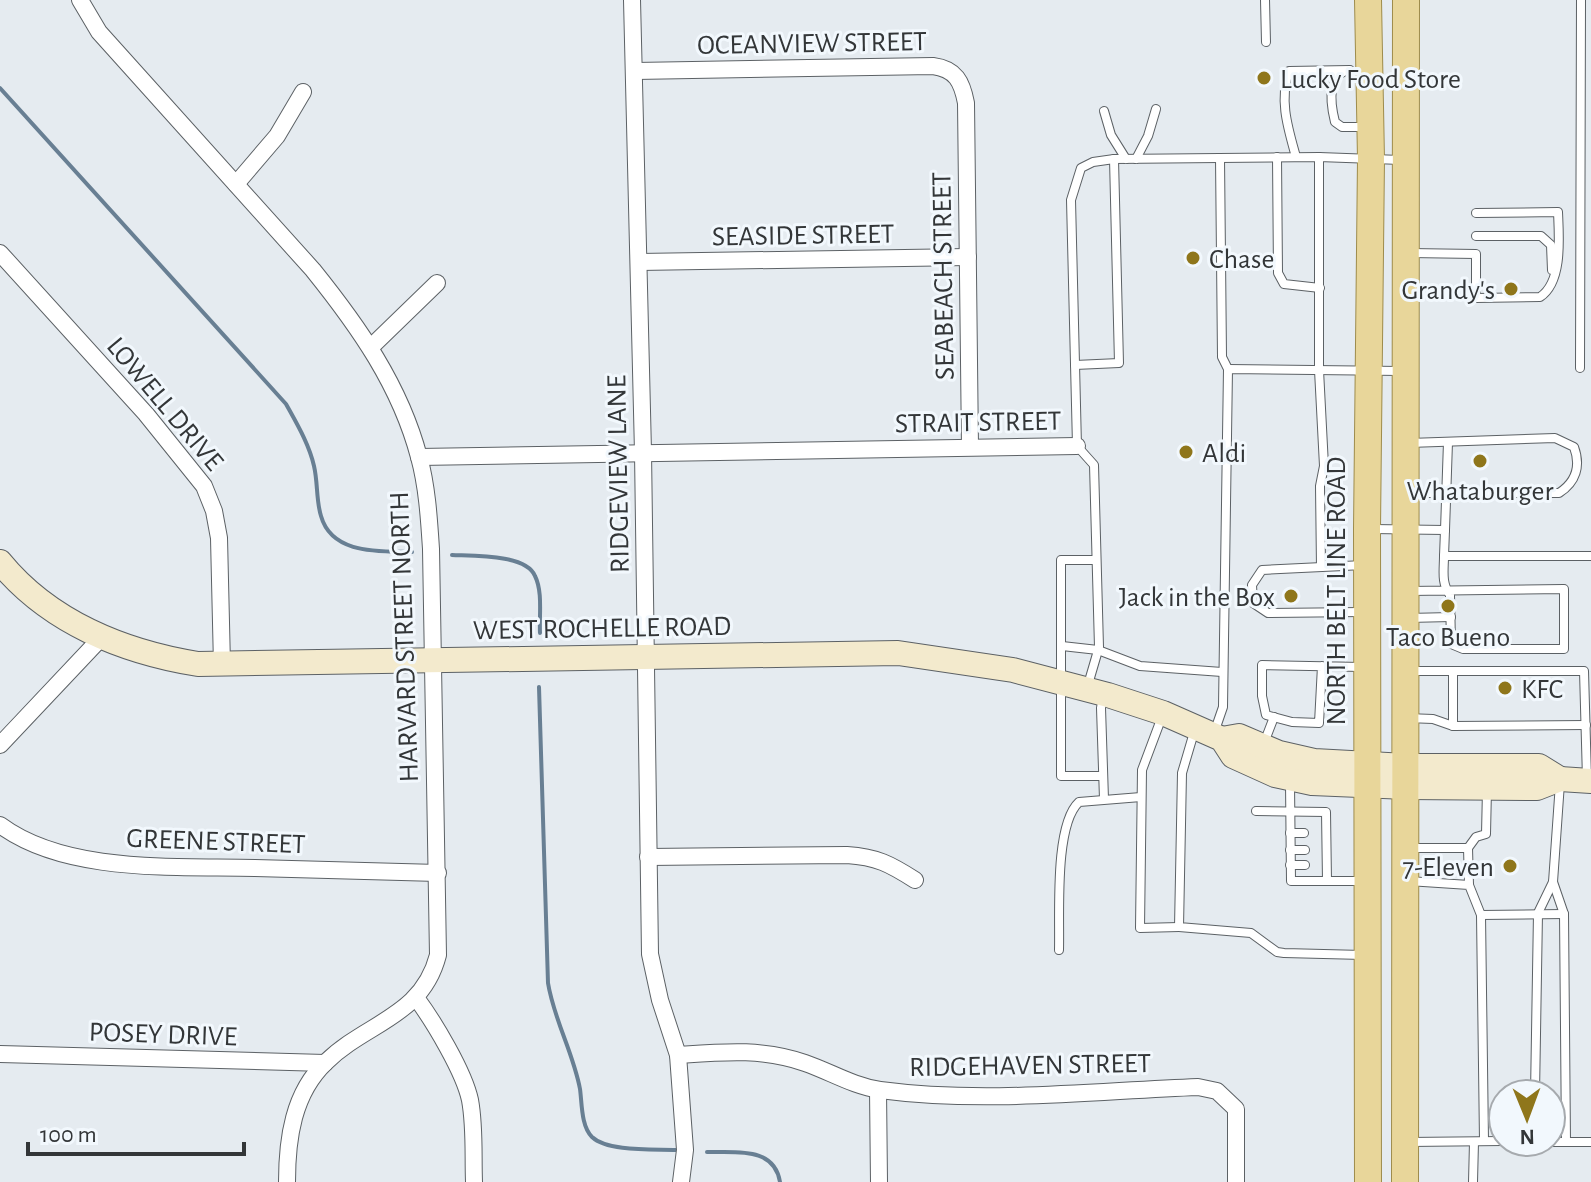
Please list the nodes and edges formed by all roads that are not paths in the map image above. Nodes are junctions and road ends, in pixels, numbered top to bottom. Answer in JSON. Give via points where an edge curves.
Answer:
{"nodes":[{"id":1,"x":80,"y":0,"type":"edge"},
{"id":2,"x":632,"y":0,"type":"edge"},
{"id":3,"x":1265,"y":0,"type":"edge"},
{"id":4,"x":1368,"y":0,"type":"edge"},
{"id":5,"x":1406,"y":0,"type":"edge"},
{"id":6,"x":1581,"y":0,"type":"edge"},
{"id":7,"x":1266,"y":42,"type":"dead end"},
{"id":8,"x":1360,"y":69,"type":"junction"},
{"id":9,"x":635,"y":71,"type":"junction"},
{"id":10,"x":303,"y":92,"type":"dead end"},
{"id":11,"x":966,"y":103,"type":"joint"},
{"id":12,"x":1156,"y":109,"type":"dead end"},
{"id":13,"x":1104,"y":111,"type":"dead end"},
{"id":14,"x":1371,"y":127,"type":"junction"},
{"id":15,"x":1277,"y":157,"type":"junction"},
{"id":16,"x":1296,"y":157,"type":"junction"},
{"id":17,"x":1319,"y":157,"type":"junction"},
{"id":18,"x":1220,"y":158,"type":"junction"},
{"id":19,"x":1114,"y":159,"type":"junction"},
{"id":20,"x":1126,"y":159,"type":"junction"},
{"id":21,"x":1136,"y":159,"type":"junction"},
{"id":22,"x":1371,"y":159,"type":"junction"},
{"id":23,"x":1405,"y":161,"type":"junction"},
{"id":24,"x":236,"y":184,"type":"junction"},
{"id":25,"x":1476,"y":213,"type":"dead end"},
{"id":26,"x":1476,"y":236,"type":"dead end"},
{"id":27,"x":0,"y":253,"type":"edge"},
{"id":28,"x":1405,"y":253,"type":"junction"},
{"id":29,"x":968,"y":257,"type":"junction"},
{"id":30,"x":639,"y":262,"type":"junction"},
{"id":31,"x":1552,"y":278,"type":"junction"},
{"id":32,"x":437,"y":283,"type":"dead end"},
{"id":33,"x":1320,"y":288,"type":"junction"},
{"id":34,"x":371,"y":347,"type":"junction"},
{"id":35,"x":1075,"y":365,"type":"junction"},
{"id":36,"x":1580,"y":368,"type":"dead end"},
{"id":37,"x":1228,"y":369,"type":"junction"},
{"id":38,"x":1319,"y":370,"type":"junction"},
{"id":39,"x":1368,"y":370,"type":"junction"},
{"id":40,"x":1406,"y":371,"type":"junction"},
{"id":41,"x":1448,"y":442,"type":"junction"},
{"id":42,"x":1406,"y":443,"type":"junction"},
{"id":43,"x":1077,"y":446,"type":"junction"},
{"id":44,"x":970,"y":447,"type":"junction"},
{"id":45,"x":643,"y":452,"type":"junction"},
{"id":46,"x":419,"y":457,"type":"junction"},
{"id":47,"x":1406,"y":493,"type":"junction"},
{"id":48,"x":1445,"y":494,"type":"junction"},
{"id":49,"x":1367,"y":529,"type":"junction"},
{"id":50,"x":1406,"y":530,"type":"junction"},
{"id":51,"x":1445,"y":530,"type":"junction"},
{"id":52,"x":1444,"y":556,"type":"junction"},
{"id":53,"x":1591,"y":556,"type":"edge"},
{"id":54,"x":1096,"y":560,"type":"junction"},
{"id":55,"x":0,"y":562,"type":"edge"},
{"id":56,"x":1367,"y":565,"type":"junction"},
{"id":57,"x":1321,"y":567,"type":"junction"},
{"id":58,"x":1447,"y":590,"type":"junction"},
{"id":59,"x":1406,"y":591,"type":"junction"},
{"id":60,"x":1367,"y":612,"type":"junction"},
{"id":61,"x":1451,"y":617,"type":"junction"},
{"id":62,"x":1406,"y":618,"type":"junction"},
{"id":63,"x":101,"y":638,"type":"junction"},
{"id":64,"x":1062,"y":646,"type":"junction"},
{"id":65,"x":1098,"y":650,"type":"junction"},
{"id":66,"x":645,"y":656,"type":"junction"},
{"id":67,"x":433,"y":661,"type":"junction"},
{"id":68,"x":222,"y":665,"type":"junction"},
{"id":69,"x":1322,"y":666,"type":"junction"},
{"id":70,"x":1367,"y":668,"type":"junction"},
{"id":71,"x":1406,"y":671,"type":"junction"},
{"id":72,"x":1453,"y":671,"type":"junction"},
{"id":73,"x":1222,"y":672,"type":"junction"},
{"id":74,"x":1062,"y":682,"type":"junction"},
{"id":75,"x":1095,"y":691,"type":"junction"},
{"id":76,"x":1163,"y":713,"type":"junction"},
{"id":77,"x":1274,"y":717,"type":"junction"},
{"id":78,"x":1407,"y":718,"type":"junction"},
{"id":79,"x":1586,"y":725,"type":"junction"},
{"id":80,"x":1453,"y":726,"type":"junction"},
{"id":81,"x":1210,"y":734,"type":"junction"},
{"id":82,"x":0,"y":745,"type":"edge"},
{"id":83,"x":1263,"y":746,"type":"junction"},
{"id":84,"x":1367,"y":775,"type":"junction"},
{"id":85,"x":1103,"y":776,"type":"junction"},
{"id":86,"x":1406,"y":776,"type":"junction"},
{"id":87,"x":1290,"y":778,"type":"junction"},
{"id":88,"x":1560,"y":779,"type":"junction"},
{"id":89,"x":1589,"y":780,"type":"edge"},
{"id":90,"x":1487,"y":788,"type":"junction"},
{"id":91,"x":1141,"y":797,"type":"junction"},
{"id":92,"x":1104,"y":799,"type":"junction"},
{"id":93,"x":1256,"y":811,"type":"dead end"},
{"id":94,"x":1290,"y":811,"type":"junction"},
{"id":95,"x":0,"y":825,"type":"edge"},
{"id":96,"x":1290,"y":833,"type":"junction"},
{"id":97,"x":1304,"y":833,"type":"dead end"},
{"id":98,"x":1406,"y":848,"type":"junction"},
{"id":99,"x":1468,"y":848,"type":"junction"},
{"id":100,"x":1290,"y":850,"type":"junction"},
{"id":101,"x":1305,"y":850,"type":"dead end"},
{"id":102,"x":648,"y":857,"type":"junction"},
{"id":103,"x":1290,"y":865,"type":"junction"},
{"id":104,"x":1305,"y":865,"type":"dead end"},
{"id":105,"x":438,"y":873,"type":"junction"},
{"id":106,"x":915,"y":880,"type":"dead end"},
{"id":107,"x":1368,"y":880,"type":"junction"},
{"id":108,"x":1327,"y":881,"type":"junction"},
{"id":109,"x":1406,"y":881,"type":"junction"},
{"id":110,"x":1553,"y":882,"type":"junction"},
{"id":111,"x":1469,"y":885,"type":"junction"},
{"id":112,"x":1538,"y":913,"type":"junction"},
{"id":113,"x":1564,"y":914,"type":"junction"},
{"id":114,"x":1481,"y":915,"type":"junction"},
{"id":115,"x":1179,"y":927,"type":"junction"},
{"id":116,"x":1059,"y":950,"type":"dead end"},
{"id":117,"x":1368,"y":955,"type":"junction"},
{"id":118,"x":1406,"y":956,"type":"junction"},
{"id":119,"x":417,"y":999,"type":"junction"},
{"id":120,"x":0,"y":1054,"type":"edge"},
{"id":121,"x":678,"y":1055,"type":"junction"},
{"id":122,"x":325,"y":1063,"type":"junction"},
{"id":123,"x":1535,"y":1078,"type":"edge"},
{"id":124,"x":1565,"y":1078,"type":"edge"},
{"id":125,"x":878,"y":1090,"type":"junction"},
{"id":126,"x":1479,"y":1141,"type":"junction"},
{"id":127,"x":1487,"y":1141,"type":"edge"},
{"id":128,"x":1368,"y":1142,"type":"junction"},
{"id":129,"x":1405,"y":1142,"type":"junction"},
{"id":130,"x":1567,"y":1142,"type":"edge"},
{"id":131,"x":1591,"y":1142,"type":"edge"},
{"id":132,"x":287,"y":1182,"type":"edge"},
{"id":133,"x":474,"y":1182,"type":"edge"},
{"id":134,"x":681,"y":1182,"type":"edge"},
{"id":135,"x":879,"y":1182,"type":"edge"},
{"id":136,"x":1236,"y":1182,"type":"edge"},
{"id":137,"x":1368,"y":1182,"type":"edge"},
{"id":138,"x":1405,"y":1182,"type":"edge"},
{"id":139,"x":1473,"y":1182,"type":"edge"}],
"edges":[{"from":1,"to":24,"type":"street","name":"HARVARD STREET NORTH","via":[[99,32]]},
{"from":2,"to":9,"type":"street","name":"RIDGEVIEW LANE"},
{"from":3,"to":7,"type":"lane"},
{"from":4,"to":8,"type":"main road","name":"NORTH BELT LINE ROAD"},
{"from":5,"to":23,"type":"main road"},
{"from":6,"to":36,"type":"lane"},
{"from":8,"to":14,"type":"main road","name":"NORTH BELT LINE ROAD"},
{"from":8,"to":14,"type":"lane","via":[[1339,73],[1333,82],[1335,122]]},
{"from":8,"to":16,"type":"lane","via":[[1289,71],[1285,118]]},
{"from":9,"to":11,"type":"street","name":"OCEANVIEW STREET","via":[[933,66],[956,75]]},
{"from":9,"to":30,"type":"street","name":"RIDGEVIEW LANE"},
{"from":10,"to":24,"type":"street","via":[[277,136]]},
{"from":11,"to":29,"type":"street","name":"SEABEACH STREET"},
{"from":12,"to":21,"type":"lane"},
{"from":13,"to":20,"type":"lane"},
{"from":14,"to":22,"type":"main road","name":"NORTH BELT LINE ROAD"},
{"from":15,"to":16,"type":"lane","name":"STRAIT STREET"},
{"from":15,"to":18,"type":"lane","name":"STRAIT STREET"},
{"from":15,"to":33,"type":"lane","via":[[1278,273],[1284,284]]},
{"from":16,"to":17,"type":"lane","name":"STRAIT STREET"},
{"from":17,"to":22,"type":"lane","name":"STRAIT STREET"},
{"from":17,"to":33,"type":"lane"},
{"from":18,"to":21,"type":"lane","name":"STRAIT STREET"},
{"from":18,"to":37,"type":"lane","via":[[1222,357]]},
{"from":19,"to":20,"type":"lane","name":"STRAIT STREET"},
{"from":19,"to":35,"type":"lane","name":"STRAIT STREET","via":[[1081,168],[1071,200]]},
{"from":19,"to":35,"type":"lane","via":[[1119,363]]},
{"from":20,"to":21,"type":"lane","name":"STRAIT STREET"},
{"from":22,"to":23,"type":"lane","name":"STRAIT STREET"},
{"from":22,"to":39,"type":"main road","name":"NORTH BELT LINE ROAD"},
{"from":23,"to":28,"type":"main road"},
{"from":24,"to":34,"type":"street","name":"HARVARD STREET NORTH","via":[[313,270]]},
{"from":25,"to":31,"type":"lane","via":[[1558,212],[1560,255]]},
{"from":26,"to":31,"type":"lane","via":[[1541,236],[1551,245]]},
{"from":27,"to":68,"type":"street","name":"LOWELL DRIVE","via":[[204,486],[219,538]]},
{"from":28,"to":31,"type":"lane","via":[[1476,254],[1476,298],[1540,297],[1549,291]]},
{"from":28,"to":40,"type":"main road"},
{"from":29,"to":30,"type":"street","name":"SEASIDE STREET"},
{"from":29,"to":44,"type":"street","name":"SEABEACH STREET"},
{"from":30,"to":45,"type":"street","name":"RIDGEVIEW LANE"},
{"from":32,"to":34,"type":"street"},
{"from":33,"to":38,"type":"lane"},
{"from":34,"to":46,"type":"street","name":"HARVARD STREET NORTH","via":[[397,396]]},
{"from":35,"to":43,"type":"lane","name":"STRAIT STREET"},
{"from":37,"to":38,"type":"lane"},
{"from":37,"to":73,"type":"lane"},
{"from":38,"to":39,"type":"lane"},
{"from":38,"to":57,"type":"lane","via":[[1324,448]]},
{"from":39,"to":40,"type":"lane"},
{"from":39,"to":49,"type":"main road","name":"NORTH BELT LINE ROAD"},
{"from":40,"to":42,"type":"main road"},
{"from":41,"to":42,"type":"lane"},
{"from":41,"to":48,"type":"lane"},
{"from":41,"to":48,"type":"lane","via":[[1555,438],[1574,447],[1579,461],[1573,480],[1559,493]]},
{"from":42,"to":47,"type":"main road"},
{"from":43,"to":44,"type":"street","name":"STRAIT STREET"},
{"from":43,"to":54,"type":"lane","via":[[1094,465]]},
{"from":44,"to":45,"type":"street","name":"STRAIT STREET"},
{"from":45,"to":46,"type":"street","name":"STRAIT STREET"},
{"from":45,"to":66,"type":"street","name":"RIDGEVIEW LANE"},
{"from":46,"to":67,"type":"street","name":"HARVARD STREET NORTH","via":[[429,524]]},
{"from":47,"to":48,"type":"lane"},
{"from":47,"to":50,"type":"main road"},
{"from":48,"to":51,"type":"lane"},
{"from":49,"to":50,"type":"lane"},
{"from":49,"to":56,"type":"main road","name":"NORTH BELT LINE ROAD"},
{"from":50,"to":51,"type":"lane"},
{"from":50,"to":59,"type":"main road"},
{"from":51,"to":52,"type":"lane"},
{"from":52,"to":53,"type":"lane"},
{"from":52,"to":58,"type":"lane"},
{"from":54,"to":64,"type":"lane","via":[[1061,560]]},
{"from":54,"to":65,"type":"lane"},
{"from":55,"to":63,"type":"street","name":"WEST ROCHELLE ROAD","via":[[61,616]]},
{"from":56,"to":57,"type":"lane"},
{"from":56,"to":60,"type":"main road","name":"NORTH BELT LINE ROAD"},
{"from":57,"to":60,"type":"lane","via":[[1262,570],[1252,585],[1253,603],[1268,613]]},
{"from":58,"to":59,"type":"lane"},
{"from":58,"to":61,"type":"lane"},
{"from":58,"to":61,"type":"lane","via":[[1564,589],[1564,649],[1463,649],[1451,644]]},
{"from":59,"to":62,"type":"main road"},
{"from":60,"to":70,"type":"main road","name":"NORTH BELT LINE ROAD"},
{"from":61,"to":62,"type":"lane"},
{"from":62,"to":71,"type":"main road"},
{"from":63,"to":68,"type":"street","name":"WEST ROCHELLE ROAD","via":[[171,660]]},
{"from":63,"to":82,"type":"street"},
{"from":64,"to":65,"type":"lane"},
{"from":64,"to":74,"type":"lane"},
{"from":65,"to":73,"type":"lane","via":[[1140,666]]},
{"from":65,"to":75,"type":"lane"},
{"from":66,"to":67,"type":"street","name":"WEST ROCHELLE ROAD"},
{"from":66,"to":74,"type":"street","name":"WEST ROCHELLE ROAD","via":[[898,653]]},
{"from":66,"to":102,"type":"street","name":"RIDGEVIEW LANE"},
{"from":67,"to":68,"type":"street","name":"WEST ROCHELLE ROAD"},
{"from":67,"to":105,"type":"street","name":"HARVARD STREET NORTH"},
{"from":69,"to":70,"type":"lane"},
{"from":69,"to":77,"type":"lane","via":[[1319,723]]},
{"from":69,"to":77,"type":"lane","via":[[1262,665],[1266,715]]},
{"from":70,"to":84,"type":"main road","name":"NORTH BELT LINE ROAD"},
{"from":71,"to":72,"type":"lane"},
{"from":71,"to":78,"type":"main road"},
{"from":72,"to":79,"type":"lane","via":[[1584,671]]},
{"from":72,"to":80,"type":"lane"},
{"from":73,"to":81,"type":"lane","via":[[1223,707]]},
{"from":74,"to":75,"type":"street","name":"WEST ROCHELLE ROAD"},
{"from":74,"to":85,"type":"lane","via":[[1061,776]]},
{"from":75,"to":76,"type":"street","name":"WEST ROCHELLE ROAD"},
{"from":75,"to":85,"type":"lane","via":[[1101,708]]},
{"from":76,"to":81,"type":"street","name":"WEST ROCHELLE ROAD"},
{"from":76,"to":91,"type":"lane","via":[[1142,770]]},
{"from":77,"to":83,"type":"lane"},
{"from":78,"to":80,"type":"lane"},
{"from":78,"to":86,"type":"main road"},
{"from":79,"to":80,"type":"lane"},
{"from":79,"to":89,"type":"lane"},
{"from":81,"to":83,"type":"street","name":"WEST ROCHELLE ROAD","via":[[1239,736]]},
{"from":81,"to":87,"type":"street","name":"WEST ROCHELLE ROAD","via":[[1233,756]]},
{"from":81,"to":115,"type":"lane","via":[[1182,773]]},
{"from":83,"to":84,"type":"street","name":"WEST ROCHELLE ROAD"},
{"from":84,"to":86,"type":"street","name":"WEST ROCHELLE ROAD"},
{"from":84,"to":87,"type":"street","name":"WEST ROCHELLE ROAD","via":[[1312,783]]},
{"from":84,"to":107,"type":"main road","name":"NORTH BELT LINE ROAD"},
{"from":85,"to":92,"type":"lane"},
{"from":86,"to":88,"type":"street","name":"WEST ROCHELLE ROAD","via":[[1539,766]]},
{"from":86,"to":90,"type":"street","name":"WEST ROCHELLE ROAD"},
{"from":86,"to":98,"type":"main road"},
{"from":87,"to":94,"type":"lane"},
{"from":88,"to":89,"type":"street","name":"WEST ROCHELLE ROAD"},
{"from":88,"to":90,"type":"street","name":"WEST ROCHELLE ROAD","via":[[1537,788]]},
{"from":88,"to":110,"type":"lane"},
{"from":90,"to":99,"type":"lane","via":[[1486,834]]},
{"from":91,"to":92,"type":"lane"},
{"from":91,"to":115,"type":"lane","via":[[1140,928]]},
{"from":92,"to":116,"type":"lane","via":[[1079,802],[1062,835]]},
{"from":93,"to":94,"type":"lane"},
{"from":94,"to":96,"type":"lane"},
{"from":94,"to":108,"type":"lane","via":[[1326,812]]},
{"from":95,"to":105,"type":"street","name":"GREENE STREET","via":[[52,851],[138,865]]},
{"from":96,"to":97,"type":"lane"},
{"from":96,"to":100,"type":"lane"},
{"from":98,"to":99,"type":"lane"},
{"from":98,"to":109,"type":"main road"},
{"from":99,"to":111,"type":"lane"},
{"from":100,"to":101,"type":"lane"},
{"from":100,"to":103,"type":"lane"},
{"from":102,"to":106,"type":"street","via":[[872,857]]},
{"from":102,"to":121,"type":"street","name":"RIDGEVIEW LANE","via":[[650,954]]},
{"from":103,"to":104,"type":"lane"},
{"from":103,"to":108,"type":"lane","via":[[1291,881]]},
{"from":105,"to":119,"type":"street","name":"HARVARD STREET NORTH","via":[[438,955]]},
{"from":107,"to":108,"type":"lane"},
{"from":107,"to":117,"type":"main road","name":"NORTH BELT LINE ROAD"},
{"from":109,"to":111,"type":"lane"},
{"from":109,"to":118,"type":"main road"},
{"from":110,"to":112,"type":"lane"},
{"from":110,"to":113,"type":"lane"},
{"from":111,"to":114,"type":"lane"},
{"from":112,"to":113,"type":"lane"},
{"from":112,"to":114,"type":"lane"},
{"from":112,"to":123,"type":"lane"},
{"from":113,"to":124,"type":"lane"},
{"from":114,"to":126,"type":"lane"},
{"from":115,"to":117,"type":"lane","via":[[1251,933],[1277,952]]},
{"from":117,"to":118,"type":"main road"},
{"from":117,"to":128,"type":"main road","name":"NORTH BELT LINE ROAD"},
{"from":118,"to":129,"type":"main road"},
{"from":119,"to":122,"type":"street","name":"HARVARD STREET NORTH"},
{"from":119,"to":133,"type":"street","via":[[469,1095]]},
{"from":120,"to":122,"type":"street","name":"POSEY DRIVE"},
{"from":121,"to":125,"type":"street","name":"RIDGEHAVEN STREET","via":[[772,1053]]},
{"from":121,"to":134,"type":"street","name":"RIDGEVIEW LANE","via":[[685,1150]]},
{"from":122,"to":132,"type":"street","name":"HARVARD STREET NORTH","via":[[302,1096],[292,1125]]},
{"from":125,"to":135,"type":"street"},
{"from":125,"to":136,"type":"street","name":"RIDGEHAVEN STREET","via":[[982,1096],[1198,1087],[1217,1091],[1236,1109]]},
{"from":126,"to":127,"type":"lane"},
{"from":126,"to":129,"type":"lane"},
{"from":126,"to":139,"type":"lane"},
{"from":128,"to":129,"type":"main road"},
{"from":128,"to":137,"type":"main road","name":"NORTH BELT LINE ROAD"},
{"from":129,"to":138,"type":"main road"},
{"from":130,"to":131,"type":"lane"}]}
